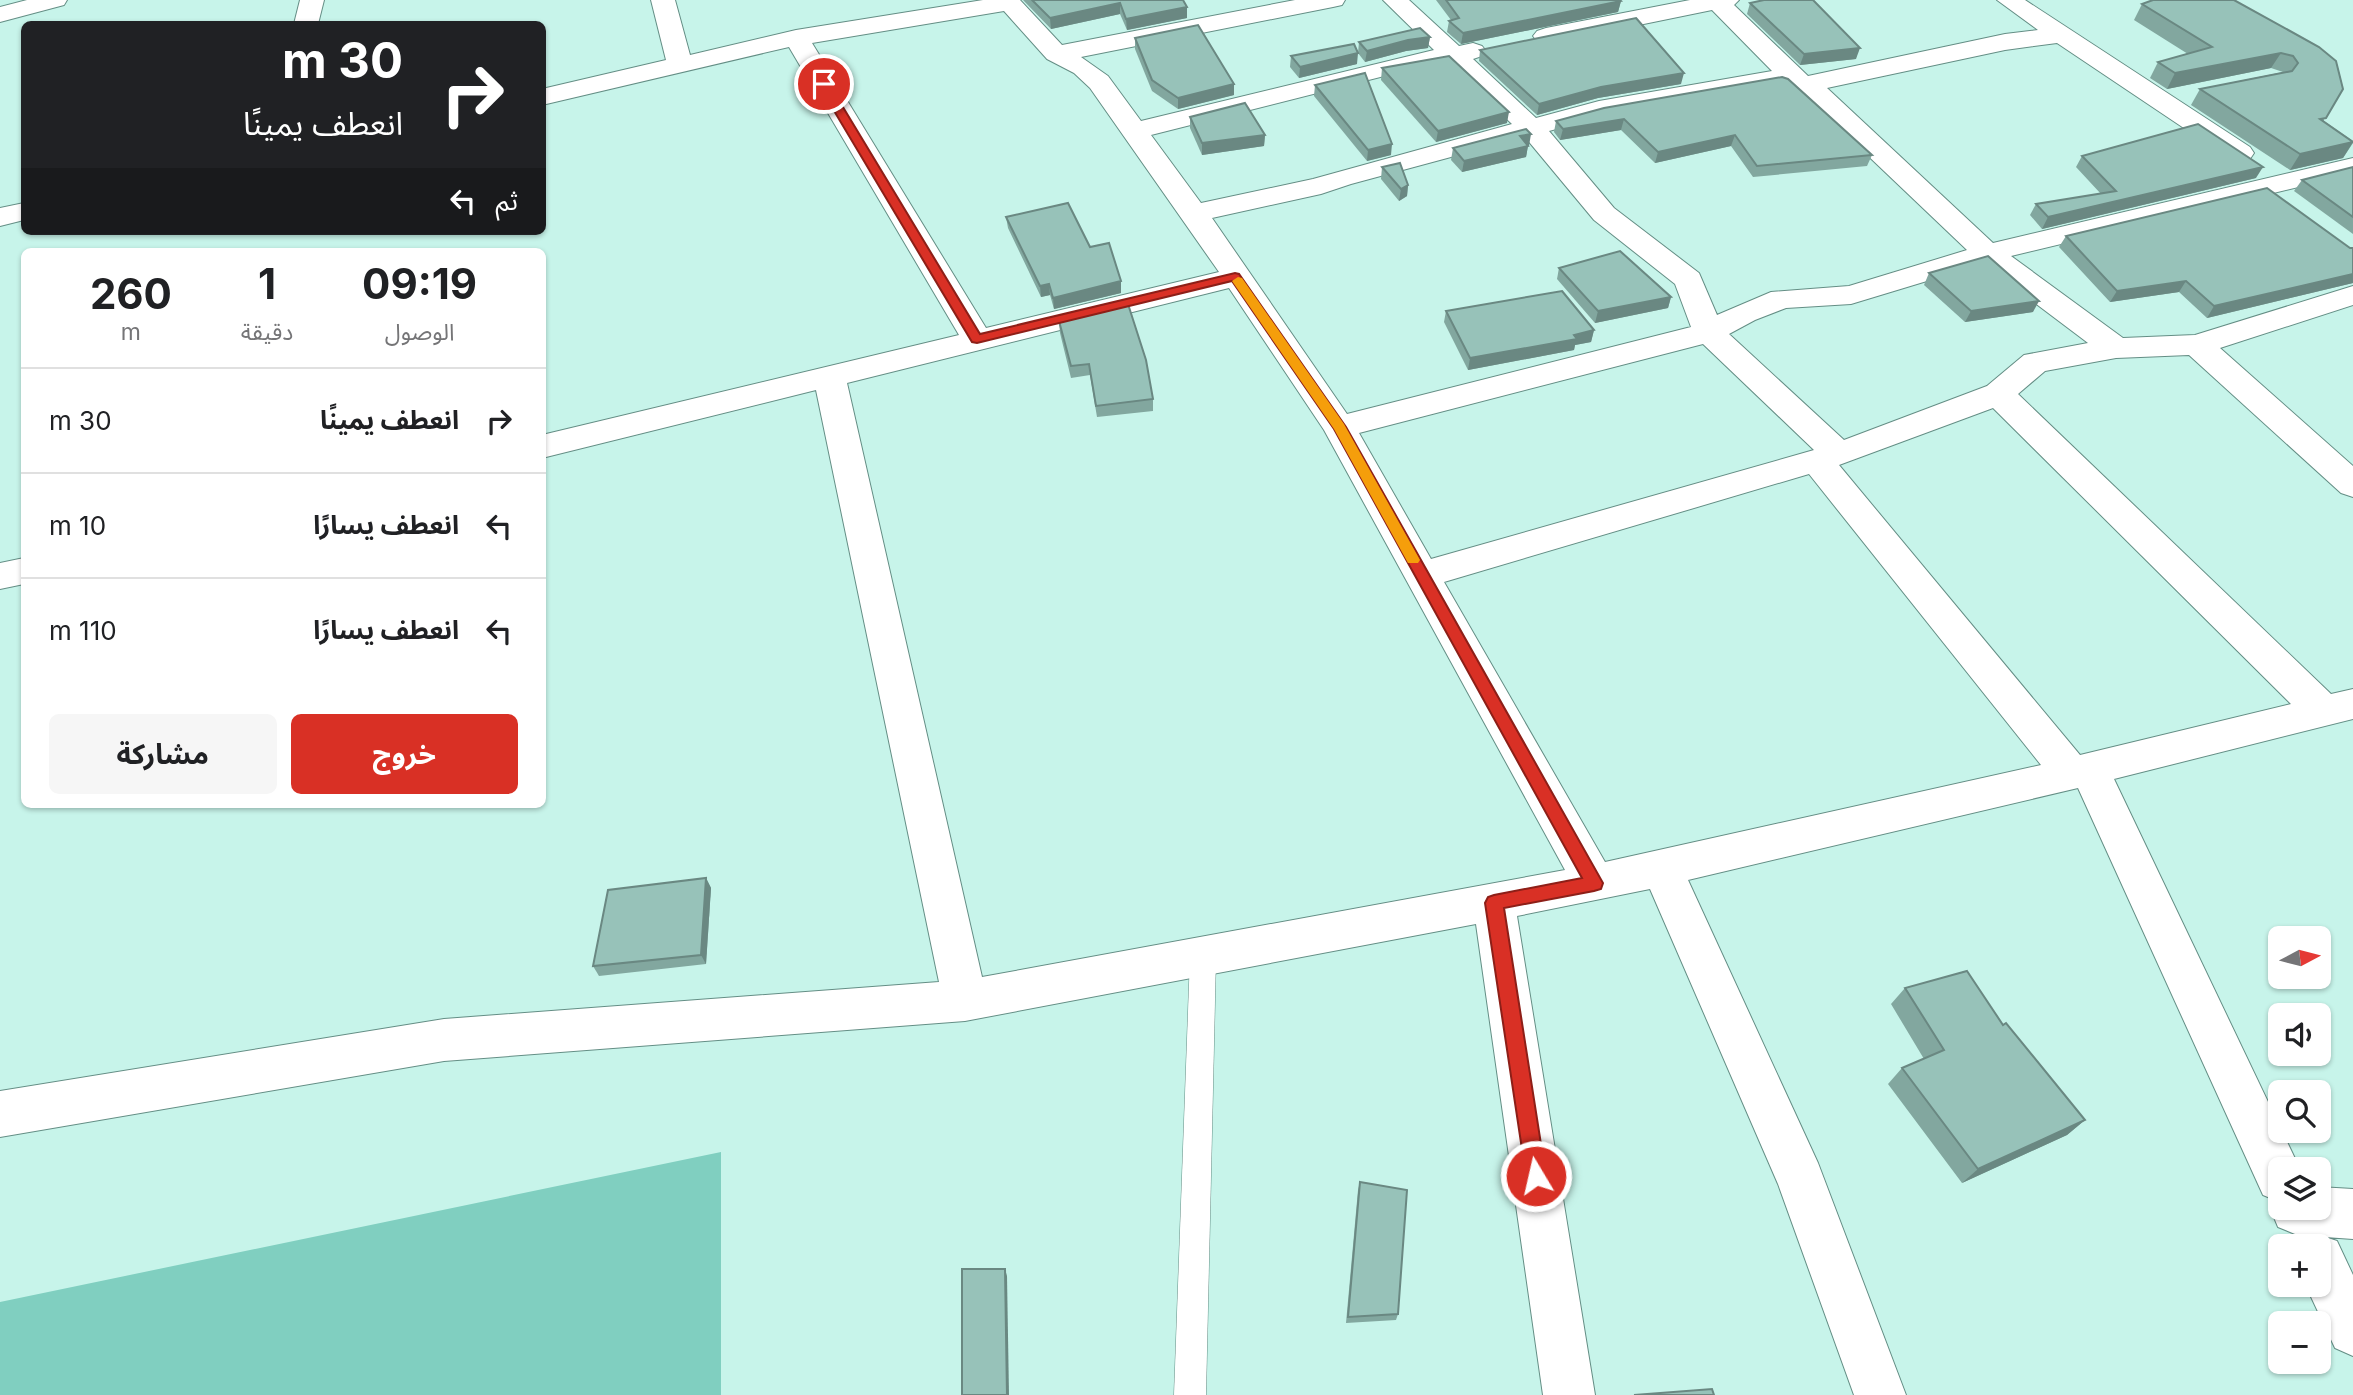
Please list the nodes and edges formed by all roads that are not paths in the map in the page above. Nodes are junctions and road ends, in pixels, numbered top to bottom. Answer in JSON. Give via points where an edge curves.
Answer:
{"nodes":[{"id":1,"x":55,"y":0,"type":"edge"},
{"id":2,"x":312,"y":0,"type":"edge"},
{"id":3,"x":663,"y":0,"type":"edge"},
{"id":4,"x":1333,"y":0,"type":"edge"},
{"id":5,"x":1395,"y":0,"type":"edge"},
{"id":6,"x":2010,"y":0,"type":"edge"},
{"id":7,"x":1008,"y":1,"type":"edge"},
{"id":8,"x":1719,"y":1,"type":"edge"},
{"id":9,"x":1304,"y":2,"type":"edge"},
{"id":10,"x":0,"y":15,"type":"edge"},
{"id":11,"x":307,"y":21,"type":"edge"},
{"id":12,"x":2060,"y":35,"type":"junction"},
{"id":13,"x":796,"y":38,"type":"junction"},
{"id":14,"x":1524,"y":41,"type":"edge"},
{"id":15,"x":1497,"y":46,"type":"edge"},
{"id":16,"x":1056,"y":54,"type":"junction"},
{"id":17,"x":1456,"y":55,"type":"junction"},
{"id":18,"x":680,"y":64,"type":"junction"},
{"id":19,"x":1804,"y":84,"type":"junction"},
{"id":20,"x":2197,"y":94,"type":"dead end"},
{"id":21,"x":546,"y":96,"type":"edge"},
{"id":22,"x":2159,"y":101,"type":"junction"},
{"id":23,"x":1531,"y":127,"type":"junction"},
{"id":24,"x":1135,"y":131,"type":"junction"},
{"id":25,"x":2353,"y":166,"type":"edge"},
{"id":26,"x":2279,"y":191,"type":"junction"},
{"id":27,"x":21,"y":213,"type":"edge"},
{"id":28,"x":1194,"y":213,"type":"junction"},
{"id":29,"x":0,"y":217,"type":"edge"},
{"id":30,"x":1987,"y":253,"type":"junction"},
{"id":31,"x":1235,"y":276,"type":"junction"},
{"id":32,"x":2353,"y":295,"type":"edge"},
{"id":33,"x":1709,"y":332,"type":"junction"},
{"id":34,"x":977,"y":339,"type":"junction"},
{"id":35,"x":2197,"y":345,"type":"junction"},
{"id":36,"x":2116,"y":348,"type":"junction"},
{"id":37,"x":829,"y":376,"type":"junction"},
{"id":38,"x":1998,"y":394,"type":"junction"},
{"id":39,"x":1339,"y":427,"type":"junction"},
{"id":40,"x":546,"y":446,"type":"edge"},
{"id":41,"x":1828,"y":458,"type":"junction"},
{"id":42,"x":2348,"y":475,"type":"edge"},
{"id":43,"x":21,"y":572,"type":"edge"},
{"id":44,"x":1422,"y":575,"type":"junction"},
{"id":45,"x":0,"y":576,"type":"edge"},
{"id":46,"x":2339,"y":708,"type":"edge"},
{"id":47,"x":2081,"y":772,"type":"junction"},
{"id":48,"x":1662,"y":869,"type":"junction"},
{"id":49,"x":1594,"y":883,"type":"junction"},
{"id":50,"x":1494,"y":903,"type":"junction"},
{"id":51,"x":1203,"y":957,"type":"junction"},
{"id":52,"x":965,"y":1001,"type":"junction"},
{"id":53,"x":0,"y":1114,"type":"edge"},
{"id":54,"x":2269,"y":1157,"type":"edge"},
{"id":55,"x":2331,"y":1213,"type":"edge"},
{"id":56,"x":2353,"y":1214,"type":"edge"},
{"id":57,"x":2331,"y":1284,"type":"edge"},
{"id":58,"x":2353,"y":1330,"type":"edge"},
{"id":59,"x":1190,"y":1395,"type":"edge"},
{"id":60,"x":1569,"y":1395,"type":"edge"},
{"id":61,"x":1880,"y":1395,"type":"edge"}],
"edges":[{"from":1,"to":10,"type":"street"},
{"from":2,"to":11,"type":"street"},
{"from":3,"to":18,"type":"street"},
{"from":4,"to":9,"type":"street"},
{"from":5,"to":17,"type":"street"},
{"from":6,"to":12,"type":"street"},
{"from":7,"to":13,"type":"street"},
{"from":7,"to":16,"type":"street"},
{"from":8,"to":14,"type":"street"},
{"from":8,"to":19,"type":"street"},
{"from":9,"to":16,"type":"street"},
{"from":12,"to":19,"type":"street"},
{"from":12,"to":22,"type":"street"},
{"from":13,"to":18,"type":"street"},
{"from":13,"to":34,"type":"street"},
{"from":15,"to":17,"type":"street"},
{"from":16,"to":24,"type":"street","via":[[1099,82]]},
{"from":17,"to":23,"type":"street"},
{"from":17,"to":24,"type":"street","via":[[1407,61]]},
{"from":18,"to":21,"type":"street"},
{"from":19,"to":23,"type":"street","via":[[1780,77],[1599,109]]},
{"from":19,"to":30,"type":"street"},
{"from":20,"to":22,"type":"street"},
{"from":22,"to":26,"type":"street"},
{"from":23,"to":28,"type":"street","via":[[1321,186]]},
{"from":23,"to":33,"type":"street","via":[[1604,214],[1688,280]]},
{"from":24,"to":28,"type":"street"},
{"from":25,"to":26,"type":"street"},
{"from":26,"to":30,"type":"street"},
{"from":27,"to":29,"type":"street"},
{"from":28,"to":31,"type":"street"},
{"from":30,"to":33,"type":"street","via":[[1851,295],[1782,299]]},
{"from":30,"to":36,"type":"street"},
{"from":31,"to":34,"type":"street"},
{"from":31,"to":39,"type":"street"},
{"from":32,"to":35,"type":"street"},
{"from":33,"to":39,"type":"street"},
{"from":33,"to":41,"type":"street"},
{"from":34,"to":37,"type":"street"},
{"from":35,"to":36,"type":"street"},
{"from":35,"to":42,"type":"street"},
{"from":36,"to":38,"type":"street","via":[[2035,362]]},
{"from":37,"to":40,"type":"street"},
{"from":37,"to":52,"type":"street"},
{"from":38,"to":41,"type":"street"},
{"from":38,"to":46,"type":"street"},
{"from":39,"to":44,"type":"street"},
{"from":41,"to":44,"type":"street"},
{"from":41,"to":47,"type":"street"},
{"from":43,"to":45,"type":"street"},
{"from":44,"to":49,"type":"street"},
{"from":46,"to":47,"type":"street"},
{"from":47,"to":48,"type":"street"},
{"from":47,"to":54,"type":"street"},
{"from":48,"to":49,"type":"street"},
{"from":48,"to":61,"type":"street","via":[[1801,1180]]},
{"from":49,"to":50,"type":"street"},
{"from":50,"to":51,"type":"street"},
{"from":50,"to":60,"type":"street"},
{"from":51,"to":52,"type":"street"},
{"from":51,"to":59,"type":"lane"},
{"from":52,"to":53,"type":"street","via":[[444,1040]]},
{"from":55,"to":56,"type":"street"},
{"from":57,"to":58,"type":"street"}]}
